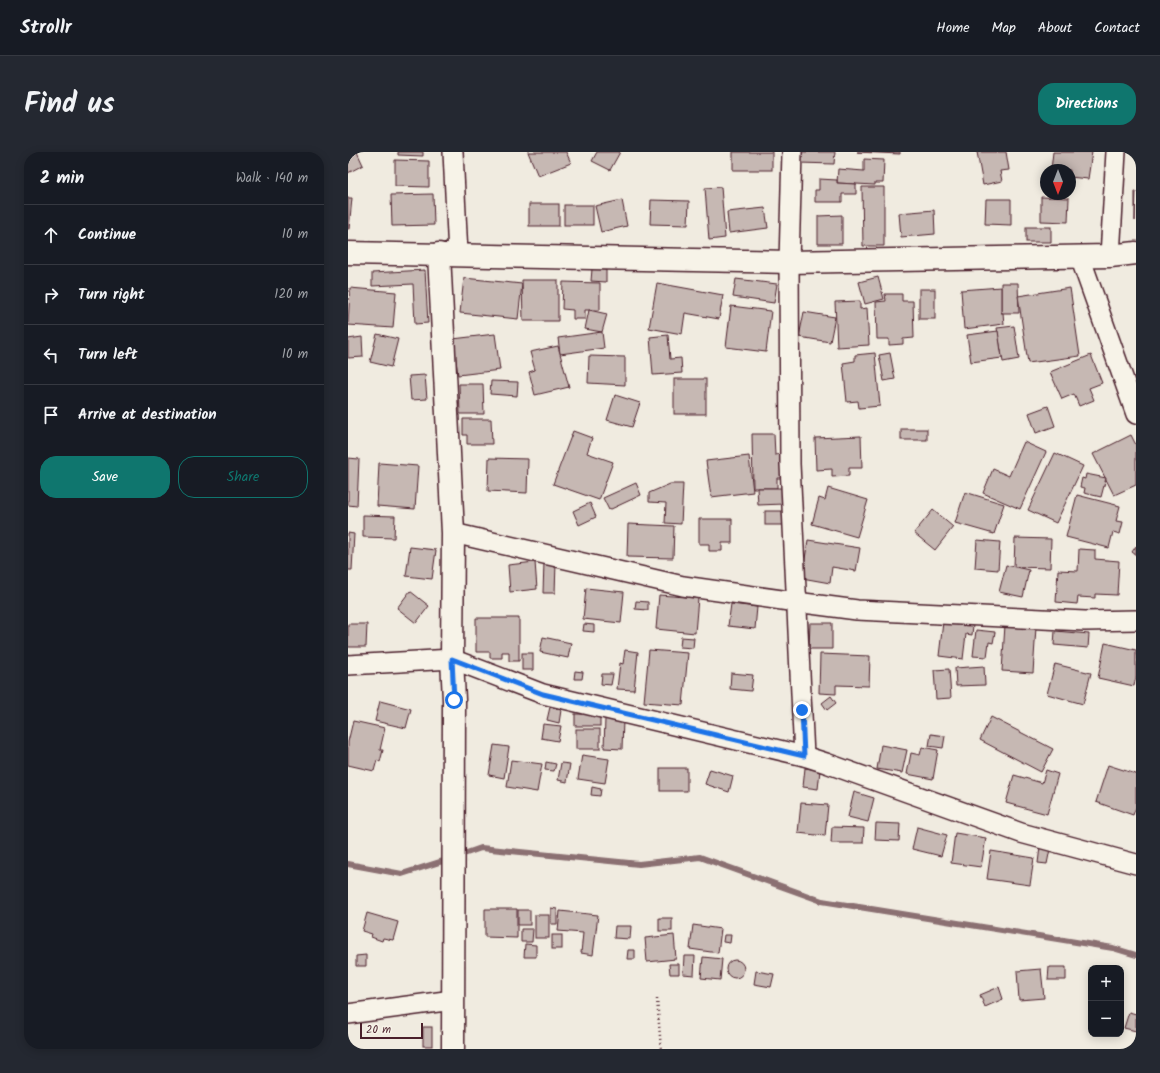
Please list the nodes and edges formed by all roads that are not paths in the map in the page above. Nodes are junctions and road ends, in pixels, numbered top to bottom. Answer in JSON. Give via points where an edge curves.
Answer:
{"nodes":[{"id":1,"x":453,"y":152,"type":"edge"},
{"id":2,"x":792,"y":152,"type":"edge"},
{"id":3,"x":1116,"y":152,"type":"edge"},
{"id":4,"x":348,"y":253,"type":"edge"},
{"id":5,"x":1136,"y":253,"type":"edge"},
{"id":6,"x":448,"y":254,"type":"junction"},
{"id":7,"x":1110,"y":256,"type":"junction"},
{"id":8,"x":1080,"y":257,"type":"junction"},
{"id":9,"x":789,"y":262,"type":"junction"},
{"id":10,"x":1136,"y":414,"type":"edge"},
{"id":11,"x":453,"y":533,"type":"junction"},
{"id":12,"x":796,"y":602,"type":"junction"},
{"id":13,"x":1136,"y":620,"type":"edge"},
{"id":14,"x":452,"y":659,"type":"junction"},
{"id":15,"x":348,"y":665,"type":"edge"},
{"id":16,"x":804,"y":756,"type":"junction"},
{"id":17,"x":1136,"y":864,"type":"edge"},
{"id":18,"x":453,"y":1000,"type":"junction"},
{"id":19,"x":348,"y":1014,"type":"edge"},
{"id":20,"x":453,"y":1049,"type":"edge"}],
"edges":[{"from":1,"to":6,"type":"street"},
{"from":2,"to":9,"type":"street"},
{"from":3,"to":7,"type":"street"},
{"from":4,"to":6,"type":"street"},
{"from":5,"to":7,"type":"street"},
{"from":6,"to":9,"type":"street"},
{"from":6,"to":11,"type":"street"},
{"from":7,"to":8,"type":"street"},
{"from":8,"to":9,"type":"street"},
{"from":8,"to":10,"type":"street"},
{"from":9,"to":12,"type":"street","via":[[790,464]]},
{"from":11,"to":12,"type":"street","via":[[683,586]]},
{"from":11,"to":14,"type":"street"},
{"from":12,"to":13,"type":"street","via":[[865,610],[1085,621]]},
{"from":12,"to":16,"type":"street"},
{"from":14,"to":15,"type":"street"},
{"from":14,"to":16,"type":"street","via":[[543,694]]},
{"from":14,"to":18,"type":"street"},
{"from":16,"to":17,"type":"street","via":[[1021,834]]},
{"from":18,"to":19,"type":"street"},
{"from":18,"to":20,"type":"street"}]}
